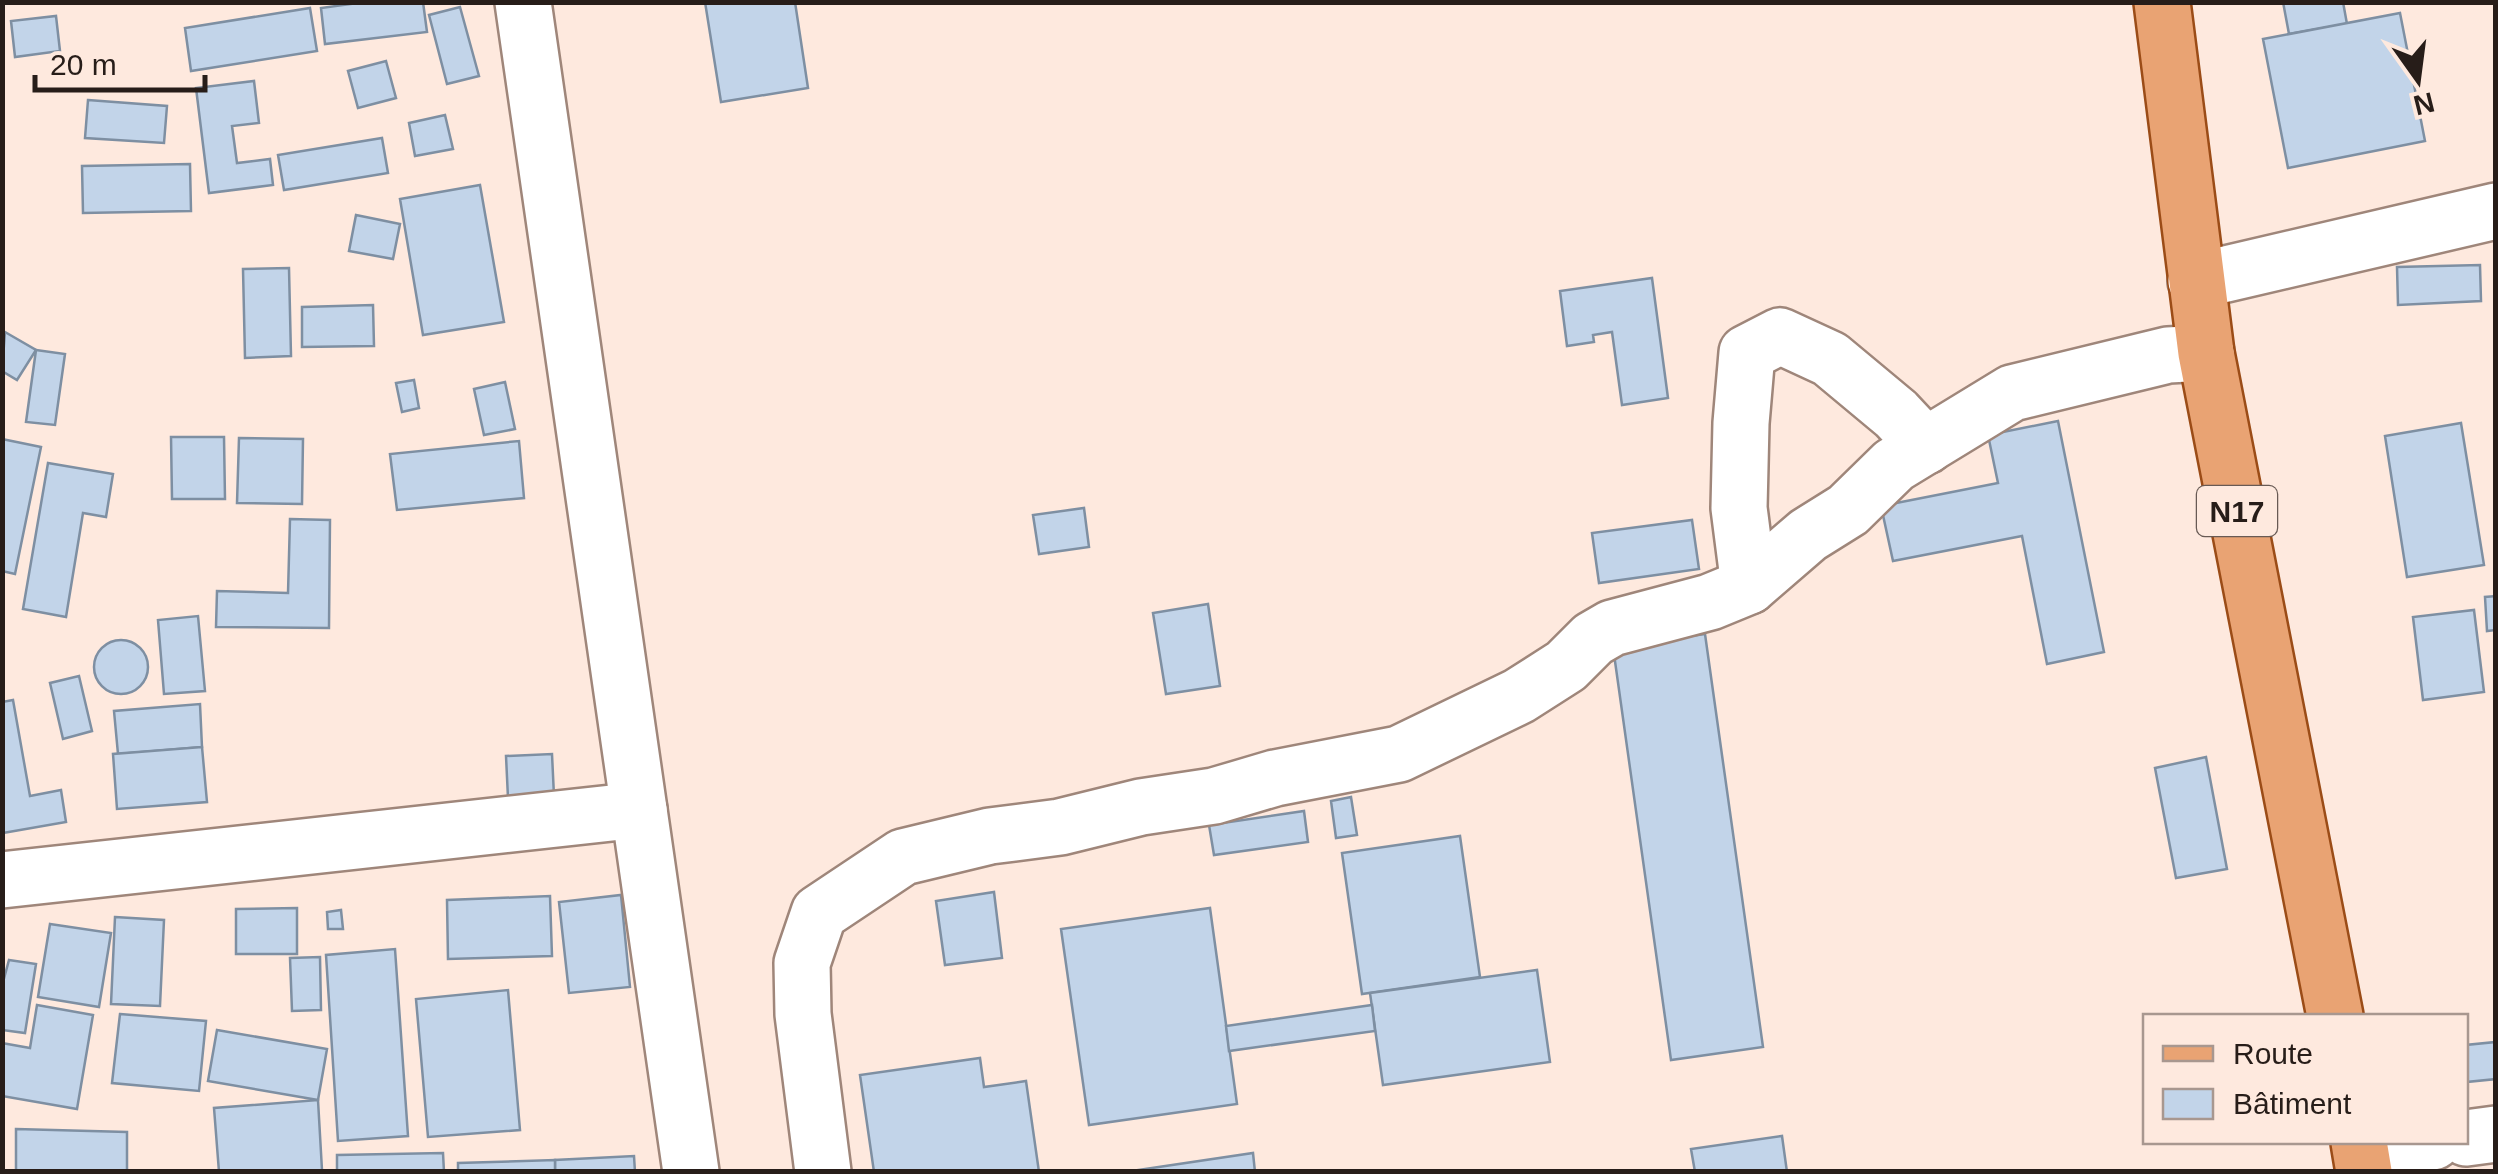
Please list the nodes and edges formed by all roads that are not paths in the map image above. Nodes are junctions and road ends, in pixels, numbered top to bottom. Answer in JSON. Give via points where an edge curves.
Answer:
{"nodes":[{"id":1,"x":523,"y":2,"type":"edge"},
{"id":2,"x":2162,"y":2,"type":"edge"},
{"id":3,"x":2496,"y":211,"type":"edge"},
{"id":4,"x":2196,"y":281,"type":"junction"},
{"id":5,"x":2206,"y":352,"type":"junction"},
{"id":6,"x":1926,"y":446,"type":"junction"},
{"id":7,"x":1749,"y":586,"type":"junction"},
{"id":8,"x":638,"y":810,"type":"junction"},
{"id":9,"x":2,"y":880,"type":"edge"},
{"id":10,"x":2335,"y":1014,"type":"edge"},
{"id":11,"x":2496,"y":1134,"type":"edge"},
{"id":12,"x":2468,"y":1138,"type":"edge"},
{"id":13,"x":2421,"y":1144,"type":"edge"},
{"id":14,"x":2361,"y":1154,"type":"edge"},
{"id":15,"x":690,"y":1172,"type":"edge"},
{"id":16,"x":823,"y":1172,"type":"edge"}],
"edges":[{"from":1,"to":8,"type":"street"},
{"from":2,"to":4,"type":"main road","number":"N17"},
{"from":3,"to":4,"type":"street"},
{"from":4,"to":5,"type":"main road","number":"N17"},
{"from":5,"to":6,"type":"street","via":[[2012,393]]},
{"from":5,"to":10,"type":"main road","number":"N17"},
{"from":6,"to":7,"type":"street"},
{"from":6,"to":7,"type":"street","via":[[1830,359],[1780,336],[1747,353],[1739,508]]},
{"from":7,"to":16,"type":"street","via":[[1612,628],[1519,696],[1399,754],[903,857],[819,913],[802,963]]},
{"from":8,"to":9,"type":"street"},
{"from":8,"to":15,"type":"street"},
{"from":11,"to":12,"type":"street"},
{"from":13,"to":14,"type":"street"}]}
